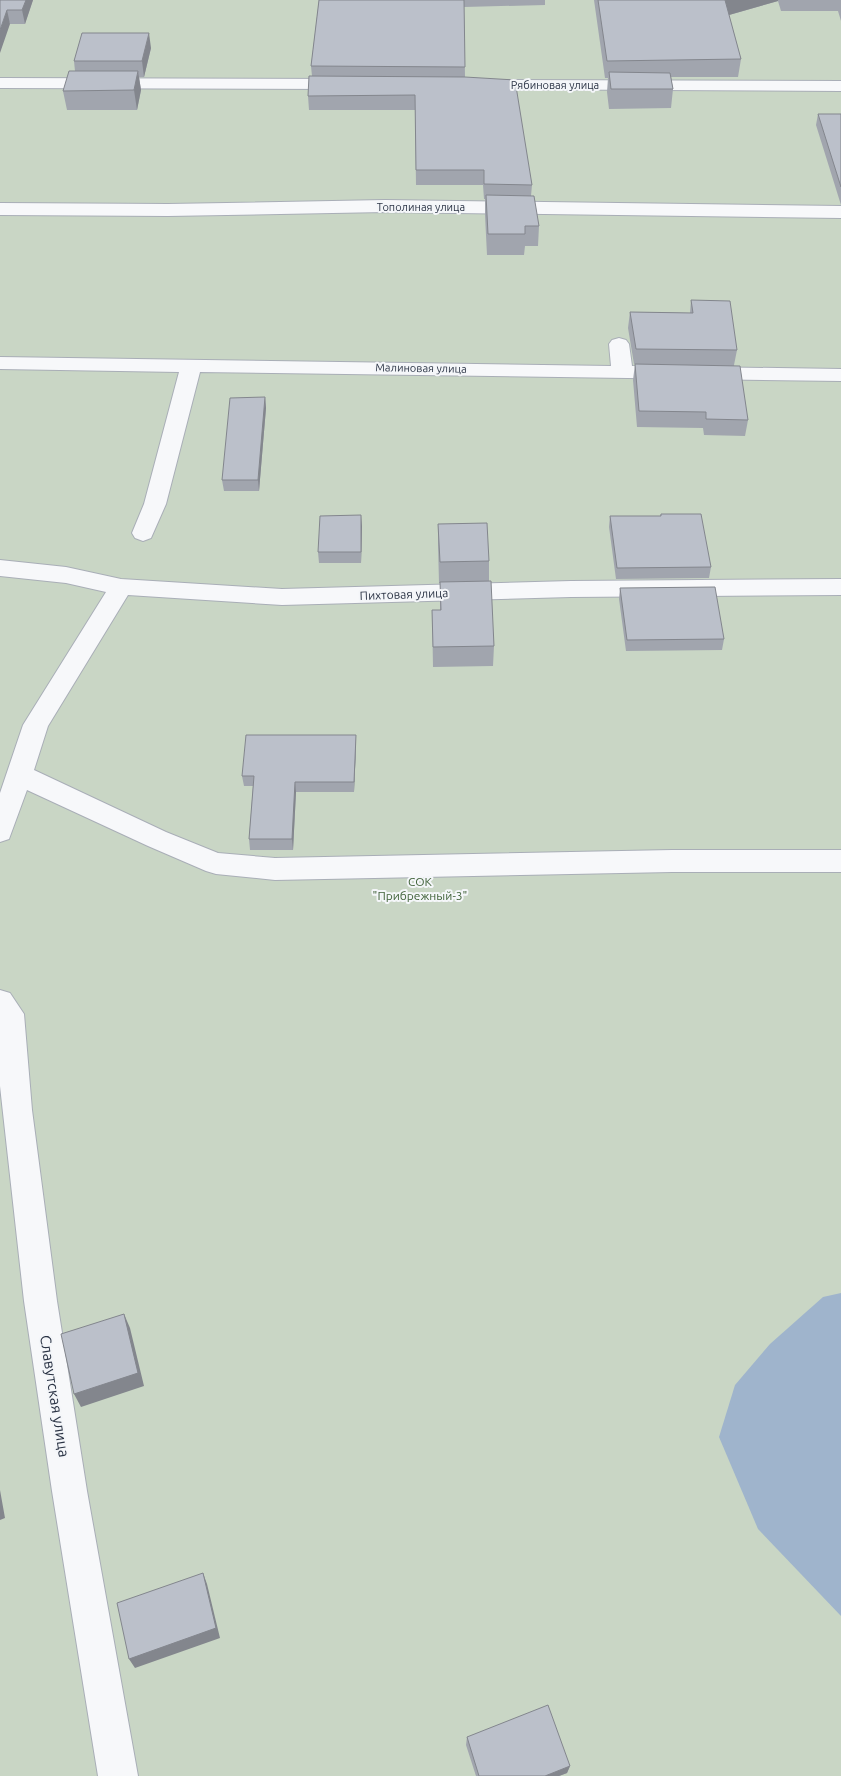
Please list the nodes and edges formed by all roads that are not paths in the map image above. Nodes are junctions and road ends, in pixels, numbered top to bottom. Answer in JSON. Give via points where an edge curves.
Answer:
{"nodes":[{"id":1,"x":0,"y":83,"type":"edge"},
{"id":2,"x":366,"y":84,"type":"edge"},
{"id":3,"x":465,"y":84,"type":"edge"},
{"id":4,"x":841,"y":86,"type":"edge"},
{"id":5,"x":0,"y":209,"type":"edge"},
{"id":6,"x":841,"y":212,"type":"edge"},
{"id":7,"x":619,"y":344,"type":"dead end"},
{"id":8,"x":0,"y":363,"type":"edge"},
{"id":9,"x":191,"y":365,"type":"junction"},
{"id":10,"x":622,"y":371,"type":"junction"},
{"id":11,"x":841,"y":375,"type":"edge"},
{"id":12,"x":143,"y":533,"type":"dead end"},
{"id":13,"x":0,"y":568,"type":"edge"},
{"id":14,"x":121,"y":587,"type":"junction"},
{"id":15,"x":841,"y":587,"type":"edge"},
{"id":16,"x":18,"y":774,"type":"junction"},
{"id":17,"x":0,"y":832,"type":"edge"},
{"id":18,"x":841,"y":861,"type":"edge"},
{"id":19,"x":4,"y":1008,"type":"edge"},
{"id":20,"x":118,"y":1776,"type":"edge"}],
"edges":[{"from":1,"to":2,"type":"street"},
{"from":3,"to":4,"type":"street","name":"Рябиновая улица"},
{"from":5,"to":6,"type":"street","name":"Тополиная улица","via":[[385,206]]},
{"from":7,"to":10,"type":"street"},
{"from":8,"to":9,"type":"street","name":"Малиновая улица"},
{"from":9,"to":10,"type":"street","name":"Малиновая улица"},
{"from":9,"to":12,"type":"street","via":[[155,504]]},
{"from":10,"to":11,"type":"street","name":"Малиновая улица"},
{"from":13,"to":14,"type":"street","name":"Пихтовая улица","via":[[66,575]]},
{"from":14,"to":15,"type":"street","name":"Пихтовая улица","via":[[282,597],[571,589]]},
{"from":14,"to":16,"type":"street","via":[[36,725]]},
{"from":16,"to":17,"type":"street"},
{"from":16,"to":18,"type":"street","via":[[216,863],[275,869],[662,861]]},
{"from":19,"to":20,"type":"street","name":"Славутская улица","via":[[47,1357]]}]}
